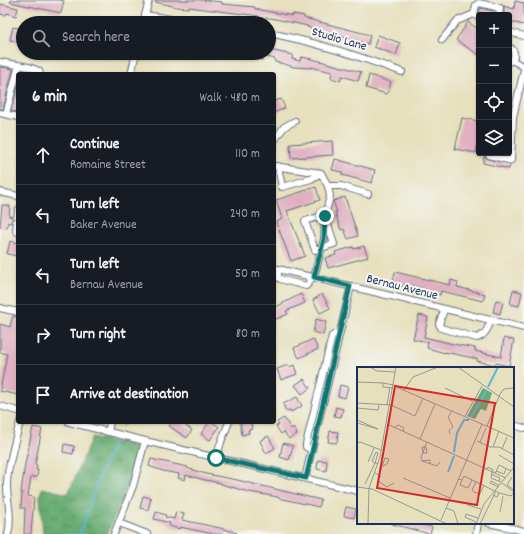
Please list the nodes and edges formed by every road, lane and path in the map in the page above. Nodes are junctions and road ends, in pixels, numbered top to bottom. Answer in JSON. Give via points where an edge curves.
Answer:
{"nodes":[{"id":1,"x":149,"y":0,"type":"edge"},
{"id":2,"x":477,"y":12,"type":"edge"},
{"id":3,"x":499,"y":12,"type":"edge"},
{"id":4,"x":145,"y":15,"type":"joint"},
{"id":5,"x":152,"y":16,"type":"edge"},
{"id":6,"x":476,"y":16,"type":"edge"},
{"id":7,"x":512,"y":33,"type":"edge"},
{"id":8,"x":276,"y":35,"type":"edge"},
{"id":9,"x":524,"y":36,"type":"edge"},
{"id":10,"x":442,"y":40,"type":"dead end"},
{"id":11,"x":134,"y":60,"type":"edge"},
{"id":12,"x":0,"y":62,"type":"edge"},
{"id":13,"x":512,"y":62,"type":"edge"},
{"id":14,"x":19,"y":65,"type":"junction"},
{"id":15,"x":524,"y":69,"type":"edge"},
{"id":16,"x":17,"y":72,"type":"edge"},
{"id":17,"x":39,"y":72,"type":"edge"},
{"id":18,"x":131,"y":72,"type":"edge"},
{"id":19,"x":402,"y":72,"type":"dead end"},
{"id":20,"x":16,"y":74,"type":"edge"},
{"id":21,"x":3,"y":114,"type":"edge"},
{"id":22,"x":512,"y":114,"type":"edge"},
{"id":23,"x":16,"y":117,"type":"edge"},
{"id":24,"x":295,"y":121,"type":"dead end"},
{"id":25,"x":276,"y":138,"type":"edge"},
{"id":26,"x":493,"y":156,"type":"edge"},
{"id":27,"x":511,"y":156,"type":"edge"},
{"id":28,"x":276,"y":166,"type":"edge"},
{"id":29,"x":321,"y":173,"type":"junction"},
{"id":30,"x":328,"y":186,"type":"junction"},
{"id":31,"x":0,"y":192,"type":"edge"},
{"id":32,"x":368,"y":194,"type":"dead end"},
{"id":33,"x":16,"y":196,"type":"edge"},
{"id":34,"x":325,"y":215,"type":"junction"},
{"id":35,"x":321,"y":248,"type":"junction"},
{"id":36,"x":276,"y":268,"type":"edge"},
{"id":37,"x":313,"y":277,"type":"junction"},
{"id":38,"x":350,"y":286,"type":"junction"},
{"id":39,"x":0,"y":308,"type":"edge"},
{"id":40,"x":444,"y":310,"type":"junction"},
{"id":41,"x":16,"y":312,"type":"edge"},
{"id":42,"x":491,"y":320,"type":"junction"},
{"id":43,"x":524,"y":328,"type":"edge"},
{"id":44,"x":0,"y":406,"type":"edge"},
{"id":45,"x":16,"y":410,"type":"edge"},
{"id":46,"x":19,"y":424,"type":"edge"},
{"id":47,"x":77,"y":424,"type":"edge"},
{"id":48,"x":110,"y":424,"type":"edge"},
{"id":49,"x":228,"y":424,"type":"edge"},
{"id":50,"x":514,"y":425,"type":"edge"},
{"id":51,"x":524,"y":428,"type":"edge"},
{"id":52,"x":108,"y":432,"type":"junction"},
{"id":53,"x":145,"y":442,"type":"junction"},
{"id":54,"x":216,"y":458,"type":"junction"},
{"id":55,"x":306,"y":478,"type":"junction"},
{"id":56,"x":357,"y":491,"type":"edge"},
{"id":57,"x":119,"y":523,"type":"junction"},
{"id":58,"x":478,"y":524,"type":"edge"},
{"id":59,"x":493,"y":524,"type":"edge"},
{"id":60,"x":524,"y":531,"type":"edge"},
{"id":61,"x":8,"y":534,"type":"edge"},
{"id":62,"x":114,"y":534,"type":"edge"},
{"id":63,"x":147,"y":534,"type":"edge"},
{"id":64,"x":476,"y":534,"type":"edge"}],
"edges":[{"from":1,"to":4,"type":"street"},
{"from":2,"to":3,"type":"street","via":[[476,5],[479,3],[500,8]]},
{"from":4,"to":5,"type":"street"},
{"from":6,"to":10,"type":"street","via":[[457,20]]},
{"from":7,"to":9,"type":"street"},
{"from":8,"to":19,"type":"street","name":"Studio Lane","via":[[324,46]]},
{"from":11,"to":18,"type":"street"},
{"from":12,"to":14,"type":"street"},
{"from":13,"to":15,"type":"street"},
{"from":14,"to":16,"type":"street"},
{"from":14,"to":17,"type":"street"},
{"from":15,"to":22,"type":"street"},
{"from":20,"to":21,"type":"street"},
{"from":21,"to":23,"type":"street"},
{"from":24,"to":25,"type":"street","via":[[284,127]]},
{"from":26,"to":27,"type":"street","via":[[511,160]]},
{"from":28,"to":29,"type":"street"},
{"from":28,"to":29,"type":"street","via":[[282,187],[311,179]]},
{"from":29,"to":30,"type":"street"},
{"from":30,"to":32,"type":"street","via":[[341,186]]},
{"from":30,"to":34,"type":"street","via":[[330,196]]},
{"from":31,"to":33,"type":"street"},
{"from":34,"to":35,"type":"street"},
{"from":34,"to":35,"type":"street","via":[[334,244]]},
{"from":34,"to":35,"type":"street","via":[[305,222],[315,250]]},
{"from":35,"to":37,"type":"street"},
{"from":36,"to":37,"type":"street","name":"Bernau Avenue"},
{"from":36,"to":37,"type":"street","via":[[278,277],[306,286]]},
{"from":37,"to":38,"type":"street","name":"Bernau Avenue"},
{"from":38,"to":40,"type":"street","name":"Bernau Avenue"},
{"from":38,"to":55,"type":"street","via":[[322,392]]},
{"from":39,"to":41,"type":"street"},
{"from":40,"to":42,"type":"street","name":"Bernau Avenue"},
{"from":40,"to":42,"type":"street","via":[[439,324],[441,328],[477,338],[486,333]]},
{"from":42,"to":43,"type":"street","name":"Bernau Avenue"},
{"from":44,"to":45,"type":"street"},
{"from":46,"to":61,"type":"street","via":[[7,480],[10,527]]},
{"from":47,"to":52,"type":"street"},
{"from":48,"to":52,"type":"street"},
{"from":49,"to":54,"type":"street"},
{"from":50,"to":51,"type":"street"},
{"from":52,"to":53,"type":"street"},
{"from":53,"to":54,"type":"street"},
{"from":53,"to":57,"type":"street","via":[[133,486]]},
{"from":54,"to":55,"type":"street"},
{"from":55,"to":56,"type":"street"},
{"from":57,"to":62,"type":"street"},
{"from":57,"to":63,"type":"street"},
{"from":58,"to":64,"type":"street"},
{"from":59,"to":60,"type":"street"}]}
